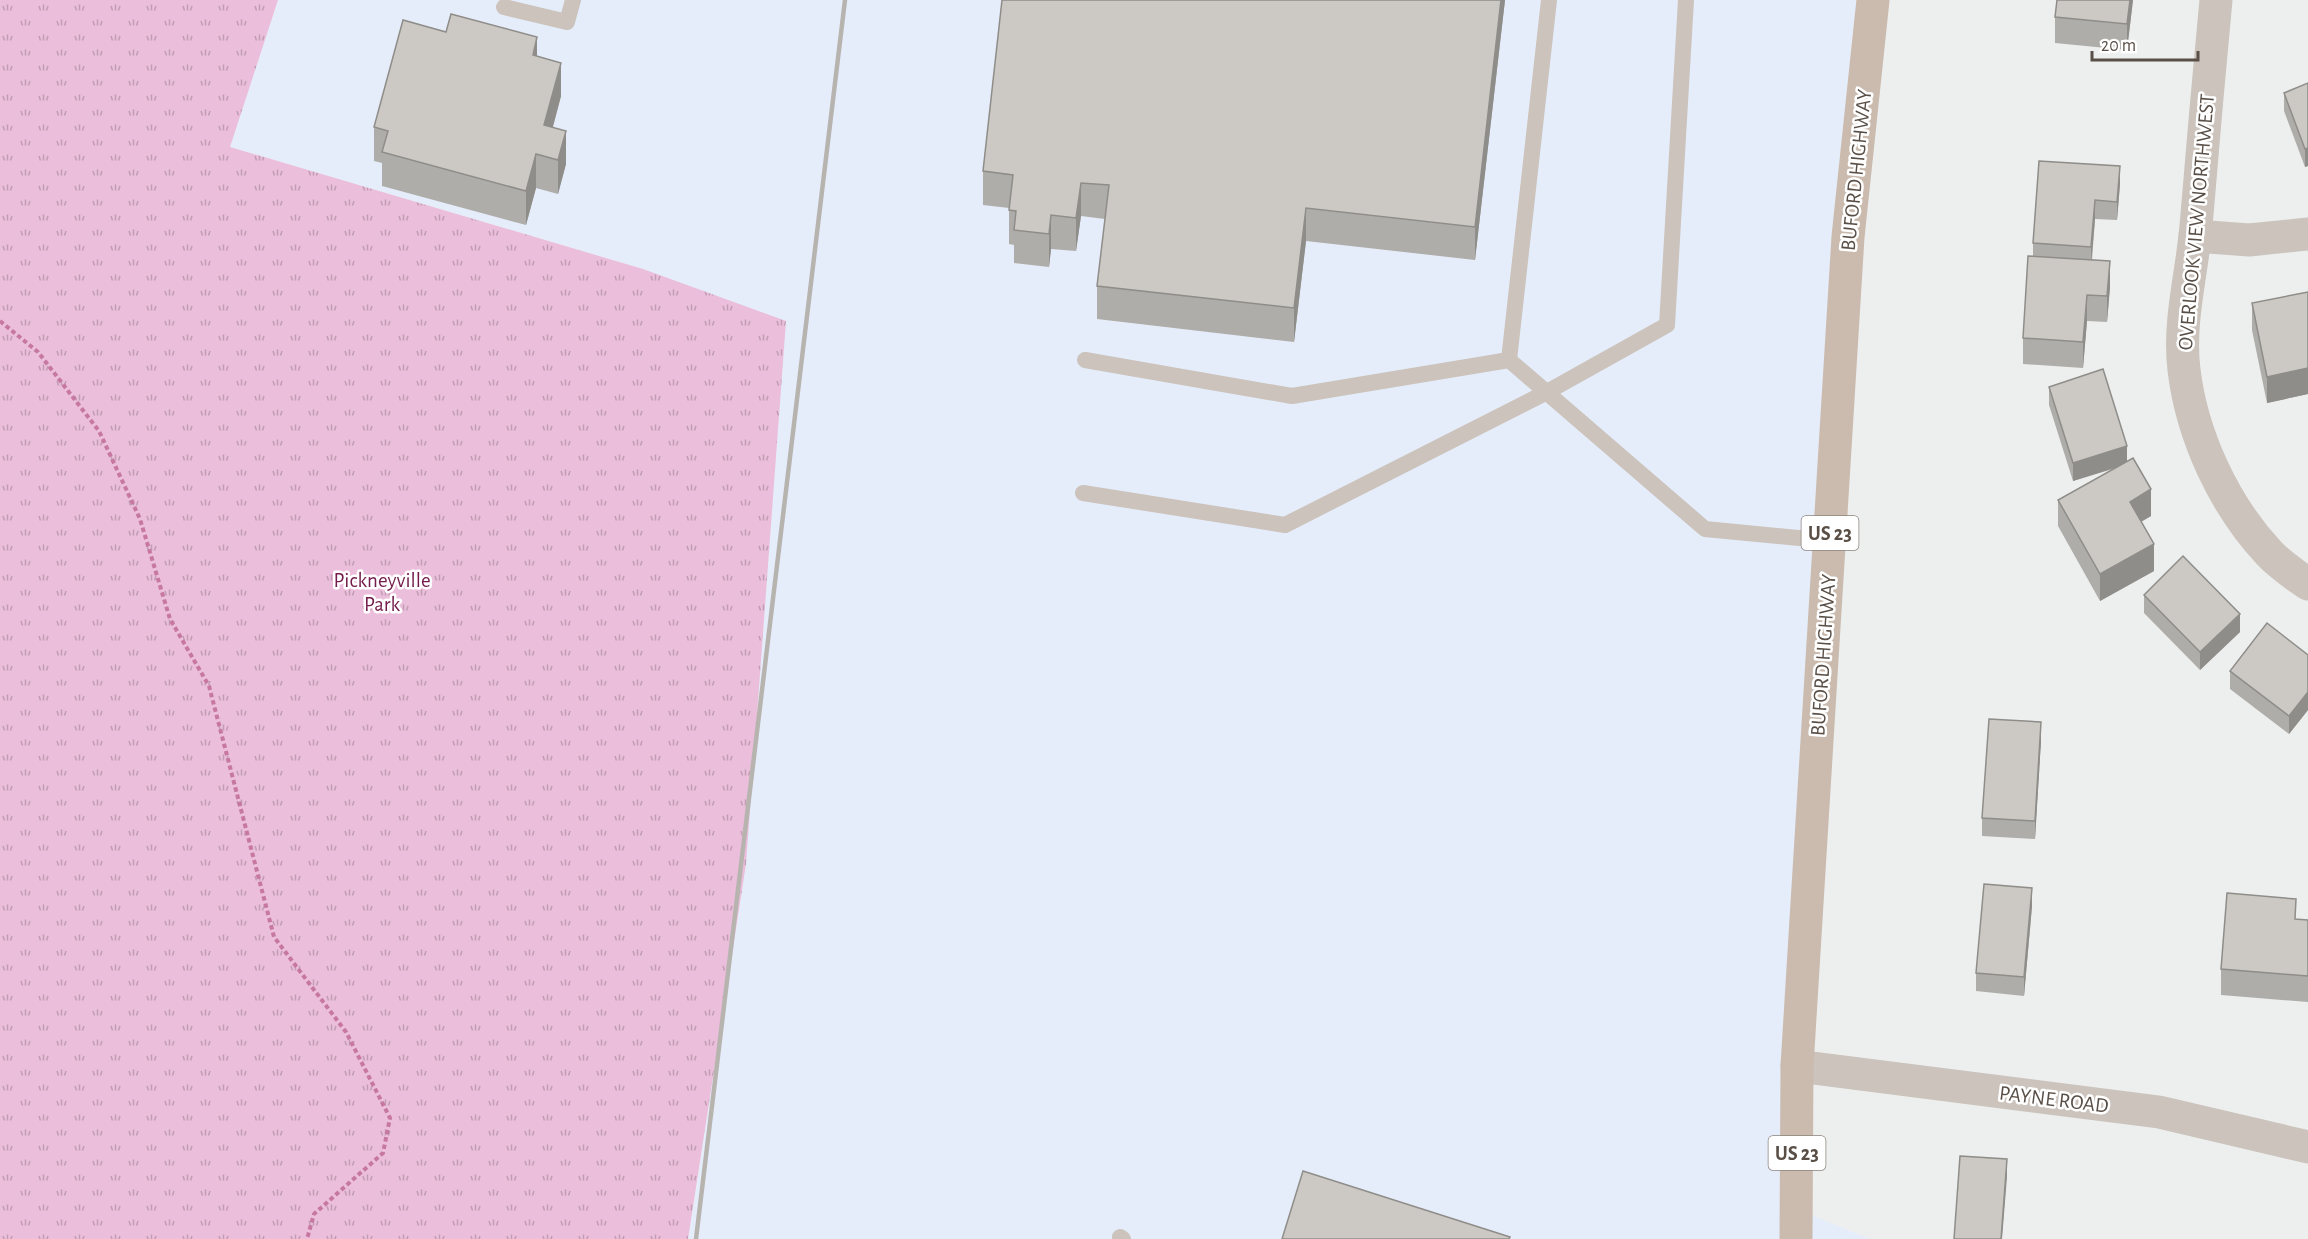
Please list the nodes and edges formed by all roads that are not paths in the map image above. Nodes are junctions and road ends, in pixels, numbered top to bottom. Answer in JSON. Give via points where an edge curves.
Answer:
{"nodes":[{"id":1,"x":573,"y":0,"type":"edge"},
{"id":2,"x":1549,"y":0,"type":"edge"},
{"id":3,"x":1686,"y":0,"type":"edge"},
{"id":4,"x":1873,"y":0,"type":"edge"},
{"id":5,"x":2216,"y":0,"type":"edge"},
{"id":6,"x":504,"y":7,"type":"dead end"},
{"id":7,"x":2308,"y":234,"type":"edge"},
{"id":8,"x":2195,"y":236,"type":"junction"},
{"id":9,"x":1085,"y":360,"type":"dead end"},
{"id":10,"x":1509,"y":360,"type":"junction"},
{"id":11,"x":1547,"y":392,"type":"junction"},
{"id":12,"x":1083,"y":493,"type":"dead end"},
{"id":13,"x":1830,"y":541,"type":"junction"},
{"id":14,"x":2308,"y":584,"type":"edge"},
{"id":15,"x":1797,"y":1066,"type":"junction"},
{"id":16,"x":2308,"y":1147,"type":"edge"},
{"id":17,"x":1796,"y":1239,"type":"edge"}],
"edges":[{"from":1,"to":6,"type":"lane","via":[[567,22]]},
{"from":2,"to":10,"type":"lane"},
{"from":3,"to":11,"type":"lane","via":[[1667,325]]},
{"from":4,"to":13,"type":"main road","name":"BUFORD HIGHWAY","number":"US 23","via":[[1848,237]]},
{"from":5,"to":8,"type":"street","name":"OVERLOOK VIEW NORTHWEST"},
{"from":7,"to":8,"type":"street","via":[[2249,240]]},
{"from":8,"to":14,"type":"street","name":"OVERLOOK VIEW NORTHWEST","via":[[2184,318],[2184,370],[2194,416],[2212,468],[2240,516],[2270,554]]},
{"from":9,"to":10,"type":"lane","via":[[1292,396]]},
{"from":10,"to":11,"type":"lane"},
{"from":11,"to":12,"type":"lane","via":[[1285,525]]},
{"from":11,"to":13,"type":"lane","via":[[1705,529]]},
{"from":13,"to":15,"type":"main road","name":"BUFORD HIGHWAY","number":"US 23"},
{"from":15,"to":16,"type":"street","name":"PAYNE ROAD","via":[[2159,1112]]},
{"from":15,"to":17,"type":"main road","name":"BUFORD HIGHWAY","number":"US 23"}]}
